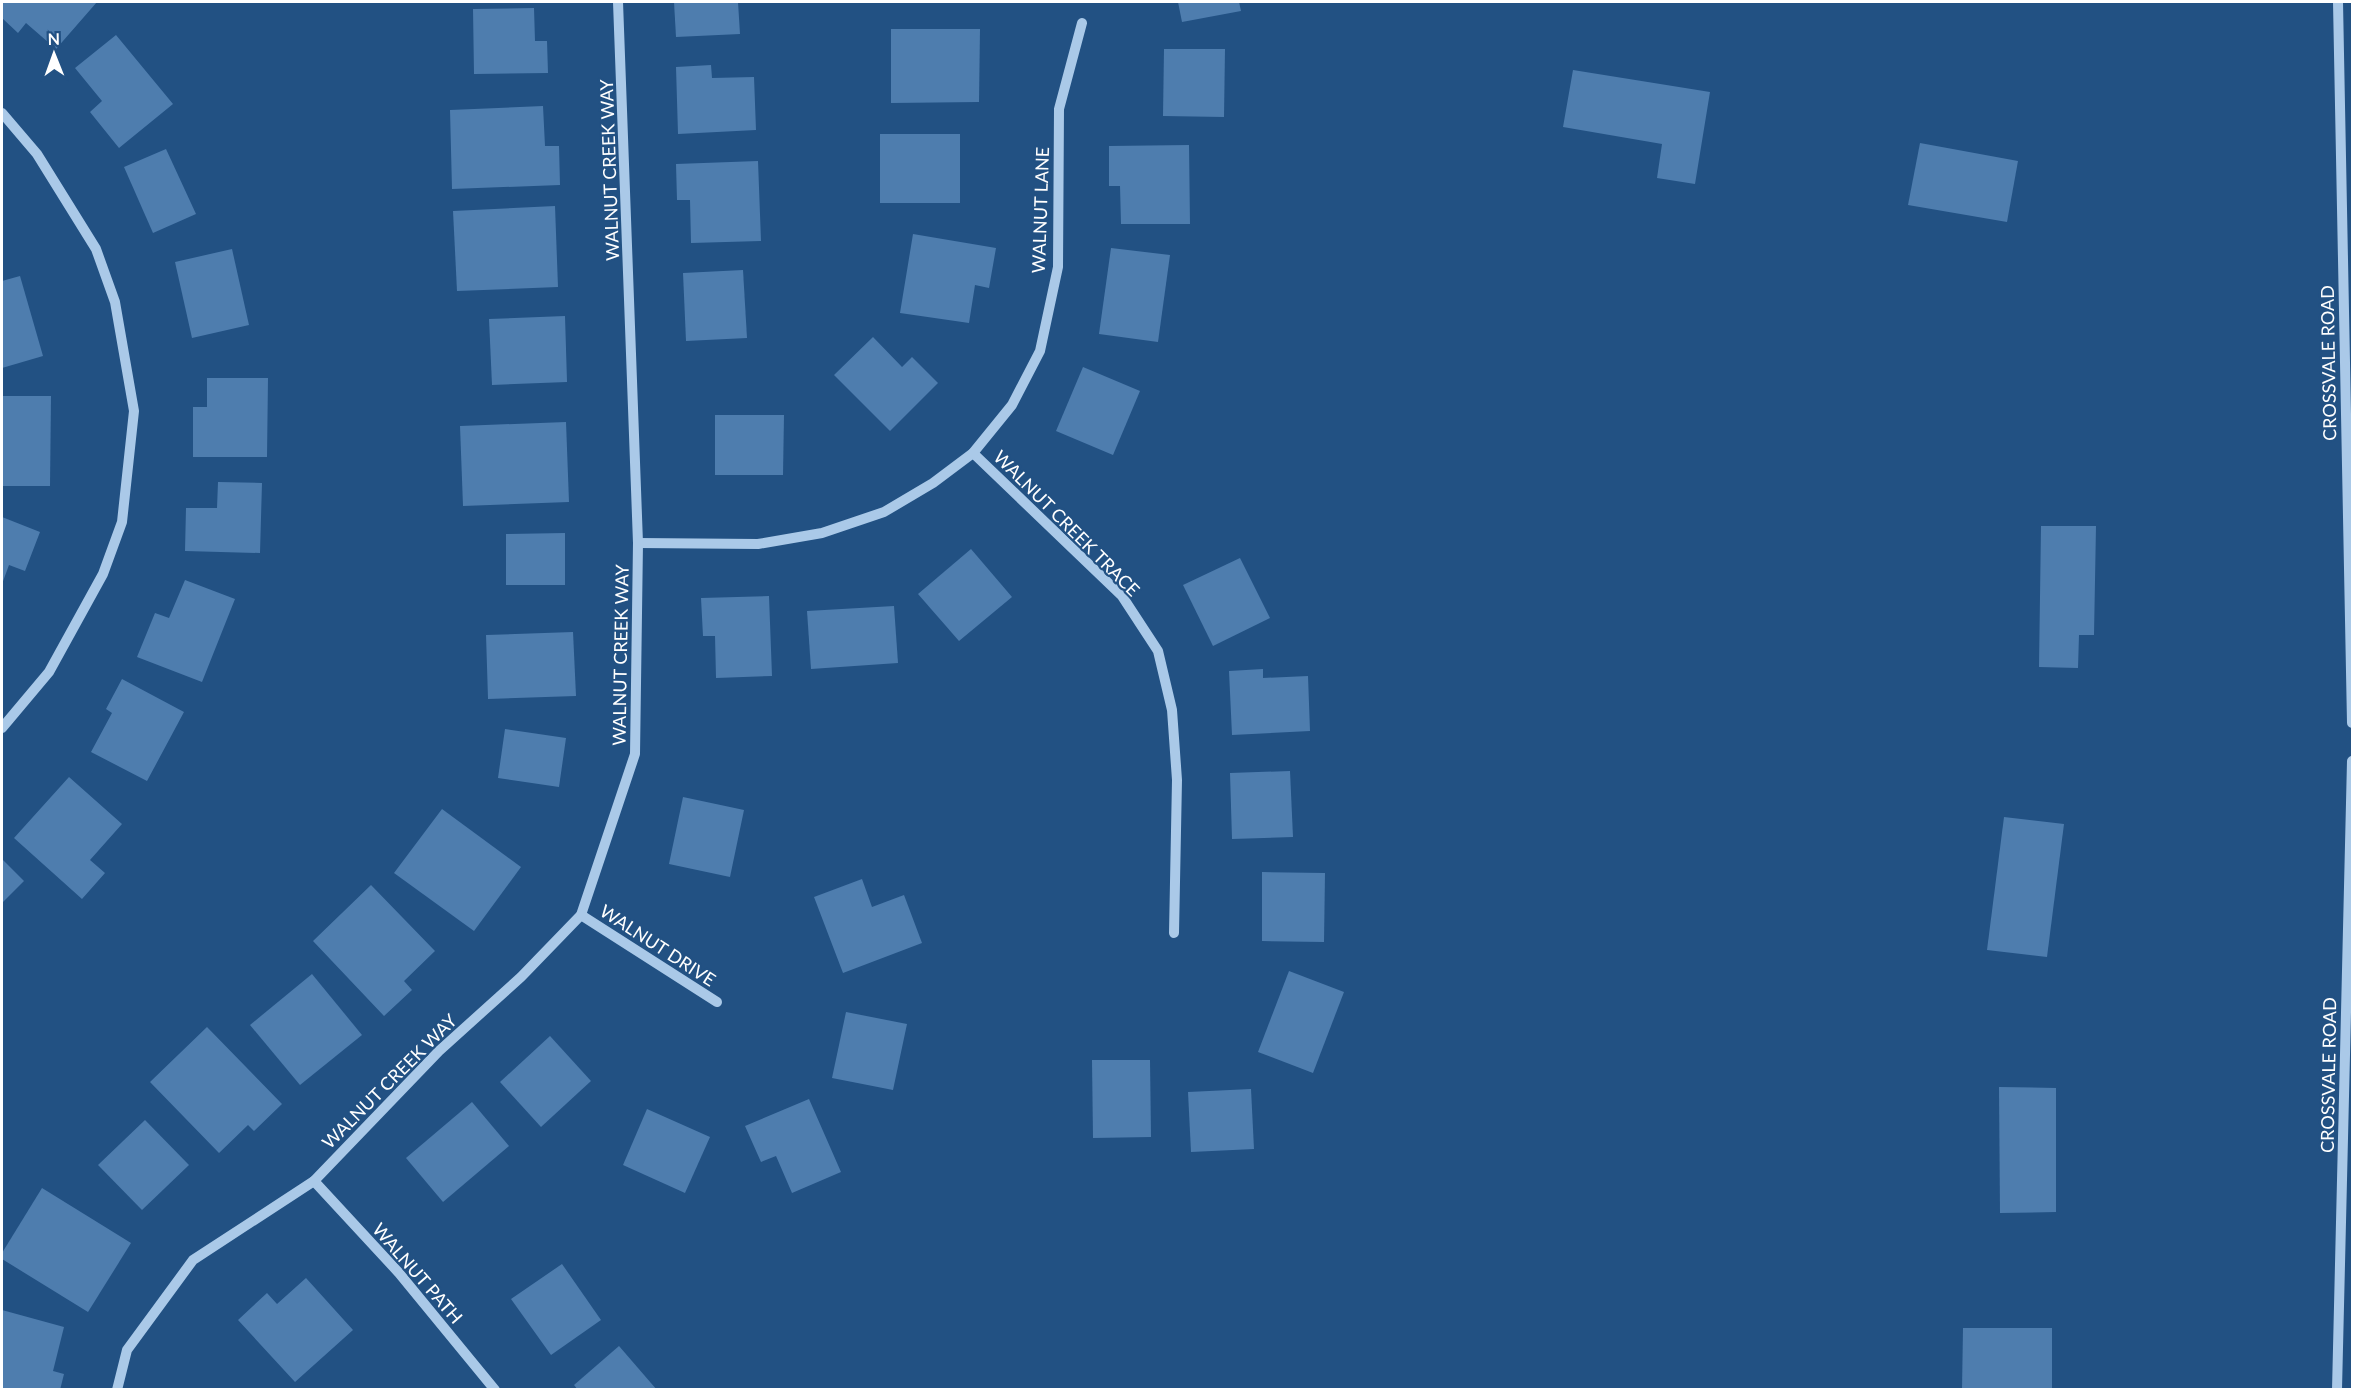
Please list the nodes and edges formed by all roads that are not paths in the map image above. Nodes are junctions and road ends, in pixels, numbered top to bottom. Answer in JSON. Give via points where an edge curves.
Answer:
{"nodes":[{"id":1,"x":618,"y":2,"type":"edge"},
{"id":2,"x":2338,"y":2,"type":"edge"},
{"id":3,"x":1082,"y":24,"type":"dead end"},
{"id":4,"x":2,"y":113,"type":"edge"},
{"id":5,"x":973,"y":453,"type":"junction"},
{"id":6,"x":638,"y":543,"type":"junction"},
{"id":7,"x":2352,"y":723,"type":"edge"},
{"id":8,"x":2,"y":728,"type":"edge"},
{"id":9,"x":2352,"y":761,"type":"edge"},
{"id":10,"x":581,"y":915,"type":"junction"},
{"id":11,"x":1174,"y":933,"type":"dead end"},
{"id":12,"x":717,"y":1002,"type":"dead end"},
{"id":13,"x":314,"y":1181,"type":"junction"},
{"id":14,"x":117,"y":1389,"type":"edge"},
{"id":15,"x":495,"y":1389,"type":"edge"},
{"id":16,"x":2337,"y":1389,"type":"edge"}],
"edges":[{"from":1,"to":6,"type":"street","name":"WALNUT CREEK WAY"},
{"from":2,"to":7,"type":"street","name":"CROSSVALE ROAD"},
{"from":3,"to":5,"type":"street","name":"WALNUT LANE","via":[[1059,109],[1058,267],[1040,351],[1011,405]]},
{"from":4,"to":8,"type":"street","via":[[37,154],[96,249],[115,302],[134,411],[122,522],[103,574],[49,672]]},
{"from":5,"to":6,"type":"street","name":"WALNUT LANE","via":[[884,512],[822,533],[758,544]]},
{"from":5,"to":11,"type":"street","name":"WALNUT CREEK TRACE","via":[[1122,596],[1158,651],[1172,710],[1177,780]]},
{"from":6,"to":10,"type":"street","name":"WALNUT CREEK WAY","via":[[635,754]]},
{"from":9,"to":16,"type":"street","name":"CROSSVALE ROAD"},
{"from":10,"to":12,"type":"street","name":"WALNUT DRIVE"},
{"from":10,"to":13,"type":"street","name":"WALNUT CREEK WAY","via":[[521,977],[439,1051]]},
{"from":13,"to":14,"type":"street","name":"WALNUT CREEK WAY","via":[[193,1260],[127,1350]]},
{"from":13,"to":15,"type":"street","name":"WALNUT PATH","via":[[399,1273]]}]}
